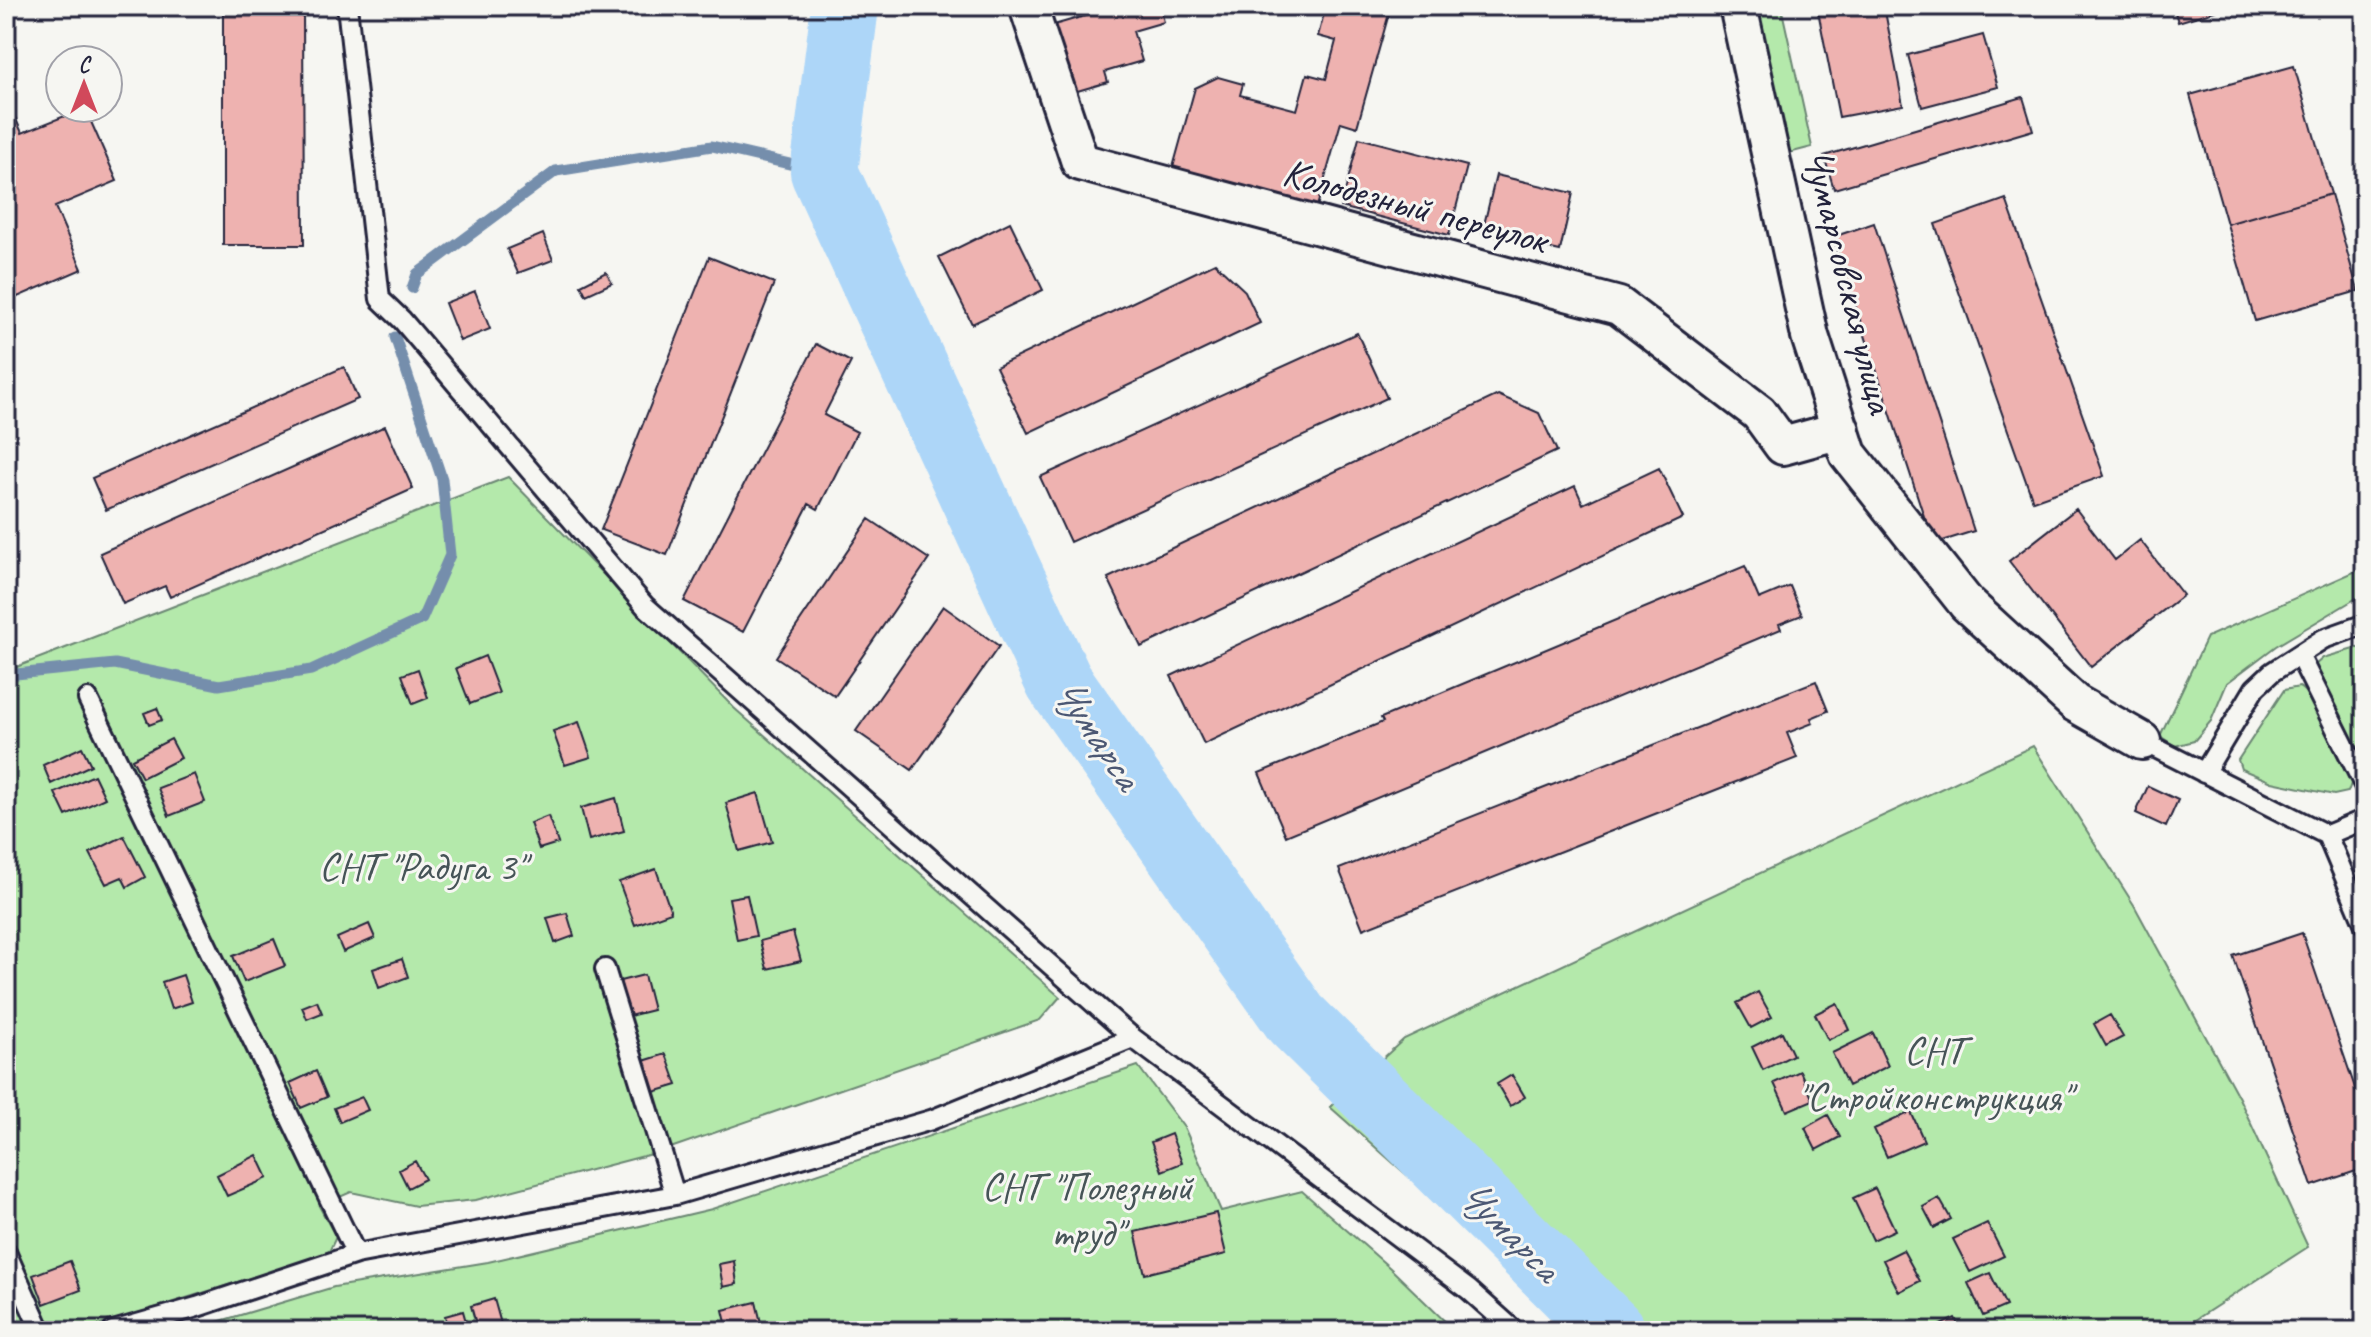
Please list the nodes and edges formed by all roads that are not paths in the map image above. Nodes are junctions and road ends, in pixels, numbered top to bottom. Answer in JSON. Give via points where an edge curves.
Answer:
{"nodes":[{"id":1,"x":347,"y":6,"type":"edge"},
{"id":2,"x":1028,"y":6,"type":"edge"},
{"id":3,"x":1738,"y":6,"type":"edge"},
{"id":4,"x":1841,"y":430,"type":"junction"},
{"id":5,"x":2365,"y":624,"type":"edge"},
{"id":6,"x":2299,"y":655,"type":"junction"},
{"id":7,"x":88,"y":699,"type":"dead end"},
{"id":8,"x":2142,"y":741,"type":"joint"},
{"id":9,"x":2204,"y":773,"type":"junction"},
{"id":10,"x":2365,"y":787,"type":"edge"},
{"id":11,"x":2365,"y":819,"type":"edge"},
{"id":12,"x":2327,"y":835,"type":"junction"},
{"id":13,"x":2365,"y":925,"type":"edge"},
{"id":14,"x":605,"y":969,"type":"dead end"},
{"id":15,"x":1133,"y":1038,"type":"junction"},
{"id":16,"x":675,"y":1195,"type":"junction"},
{"id":17,"x":6,"y":1252,"type":"edge"},
{"id":18,"x":356,"y":1254,"type":"junction"},
{"id":19,"x":1487,"y":1306,"type":"junction"},
{"id":20,"x":41,"y":1331,"type":"edge"},
{"id":21,"x":113,"y":1331,"type":"edge"},
{"id":22,"x":1491,"y":1331,"type":"edge"},
{"id":23,"x":1515,"y":1331,"type":"edge"}],
"edges":[{"from":1,"to":15,"type":"lane","via":[[380,299],[645,606]]},
{"from":2,"to":4,"type":"street","name":"Колодезный переулок","via":[[1080,162],[1619,306],[1759,413],[1783,446]]},
{"from":3,"to":4,"type":"street","name":"Чумарсовская улица","via":[[1810,336]]},
{"from":4,"to":8,"type":"street","name":"Чумарсовская улица","via":[[1848,454],[1967,604],[2075,703]]},
{"from":5,"to":6,"type":"lane","via":[[2323,639]]},
{"from":6,"to":9,"type":"lane","via":[[2255,688]]},
{"from":6,"to":10,"type":"lane"},
{"from":7,"to":18,"type":"lane"},
{"from":8,"to":9,"type":"lane"},
{"from":9,"to":12,"type":"lane"},
{"from":11,"to":12,"type":"lane"},
{"from":12,"to":13,"type":"lane"},
{"from":14,"to":16,"type":"lane"},
{"from":15,"to":16,"type":"lane","via":[[931,1120]]},
{"from":15,"to":19,"type":"lane"},
{"from":16,"to":18,"type":"lane"},
{"from":17,"to":20,"type":"lane"},
{"from":18,"to":21,"type":"lane"},
{"from":19,"to":22,"type":"lane"},
{"from":19,"to":23,"type":"lane"}]}
